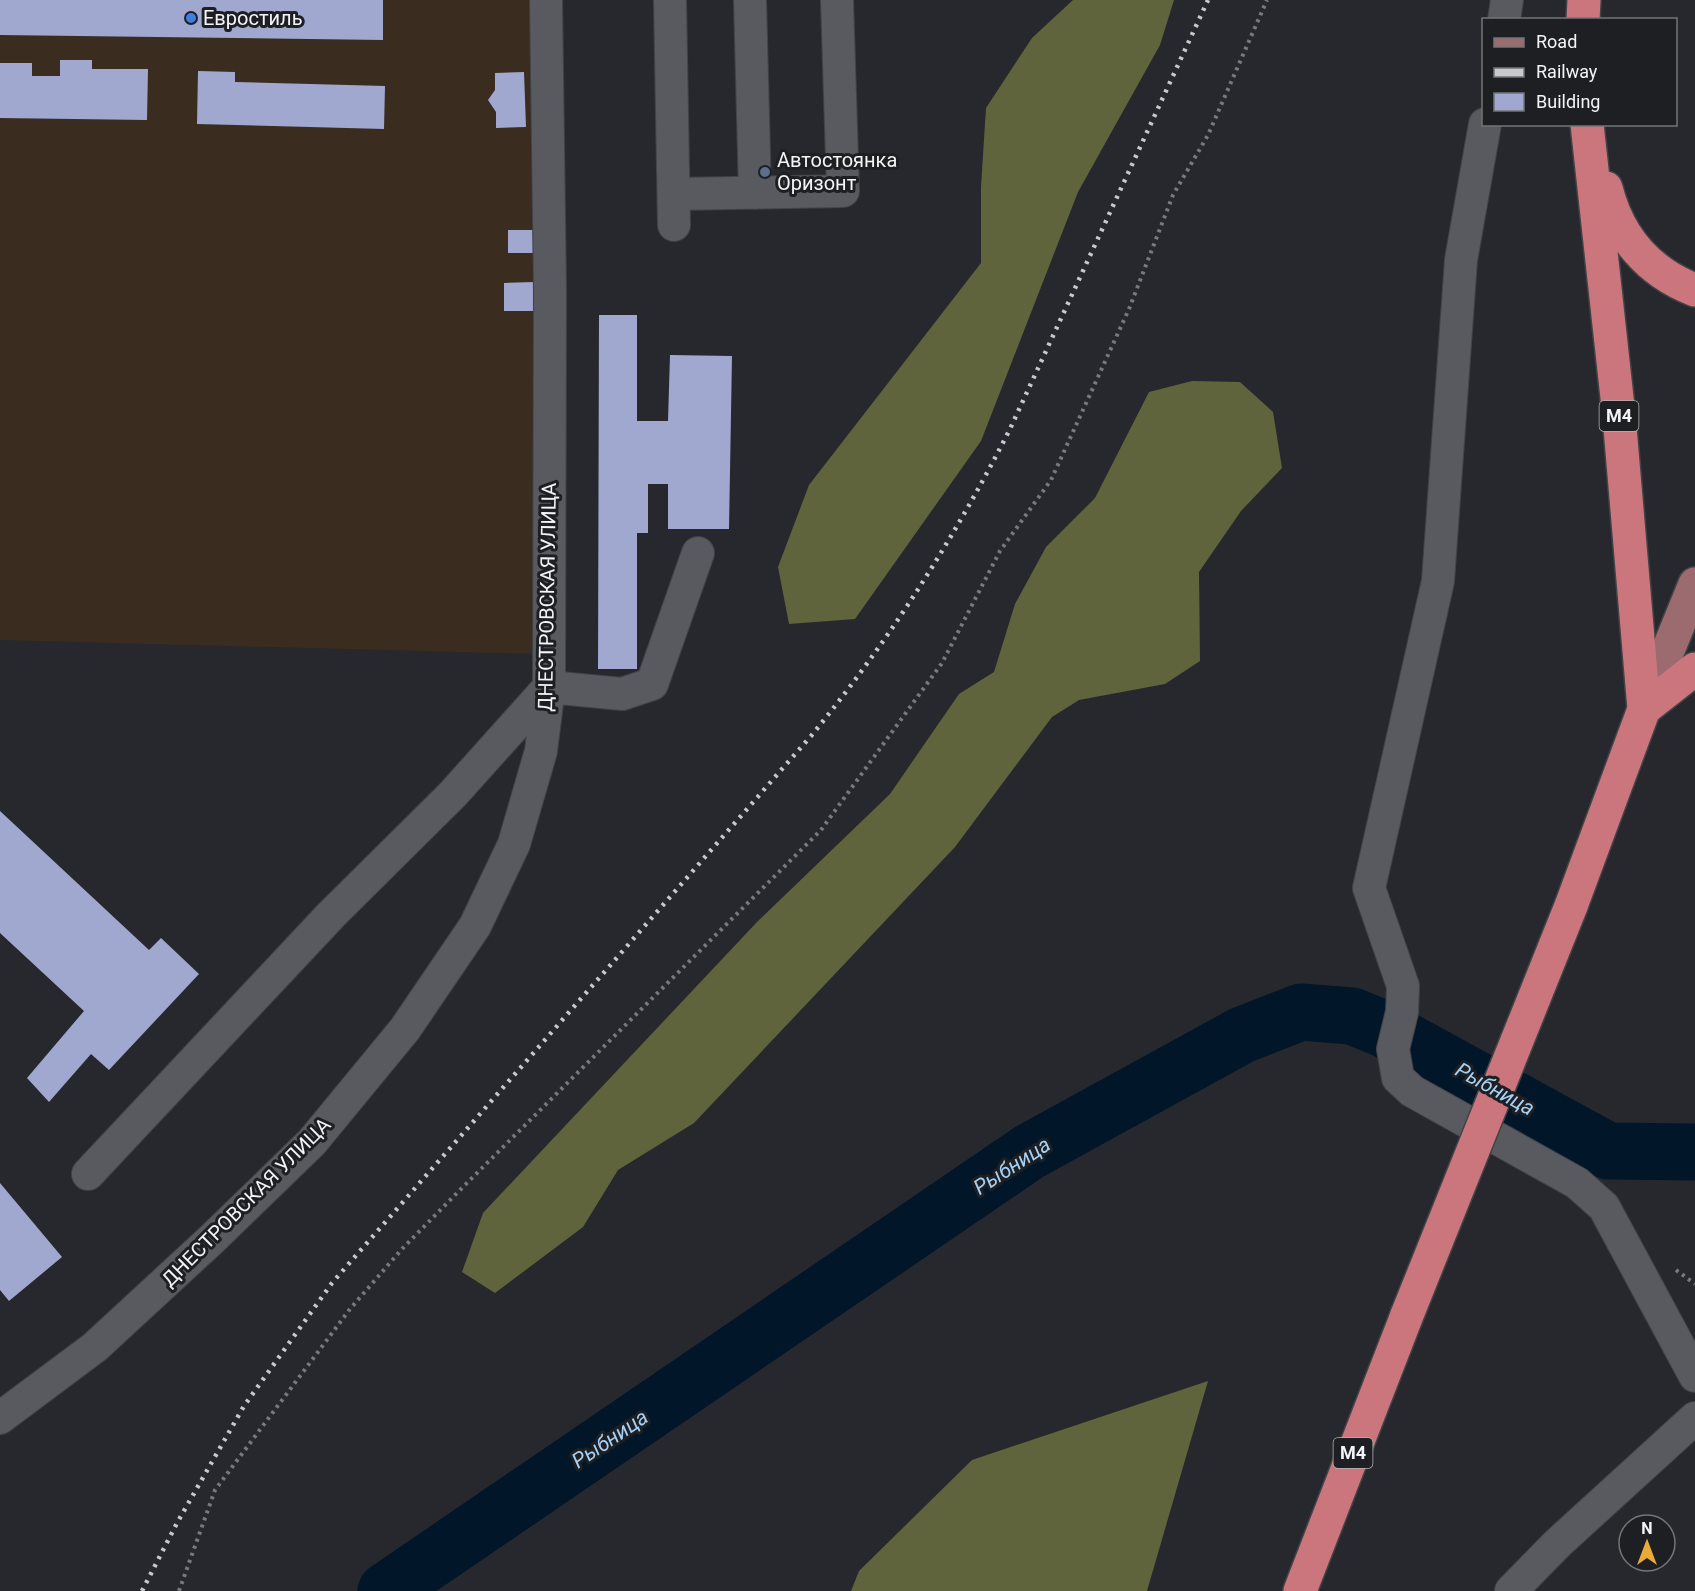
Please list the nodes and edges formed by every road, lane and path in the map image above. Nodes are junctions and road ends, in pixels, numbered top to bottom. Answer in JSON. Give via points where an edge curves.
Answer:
{"nodes":[{"id":1,"x":546,"y":0,"type":"edge"},
{"id":2,"x":670,"y":0,"type":"edge"},
{"id":3,"x":750,"y":0,"type":"edge"},
{"id":4,"x":837,"y":0,"type":"edge"},
{"id":5,"x":1267,"y":0,"type":"edge"},
{"id":6,"x":1507,"y":0,"type":"edge"},
{"id":7,"x":1584,"y":0,"type":"edge"},
{"id":8,"x":1504,"y":18,"type":"edge"},
{"id":9,"x":1584,"y":18,"type":"edge"},
{"id":10,"x":1485,"y":126,"type":"edge"},
{"id":11,"x":1589,"y":126,"type":"edge"},
{"id":12,"x":1590,"y":126,"type":"edge"},
{"id":13,"x":755,"y":193,"type":"junction"},
{"id":14,"x":674,"y":194,"type":"junction"},
{"id":15,"x":674,"y":225,"type":"dead end"},
{"id":16,"x":1695,"y":290,"type":"edge"},
{"id":17,"x":698,"y":553,"type":"dead end"},
{"id":18,"x":1695,"y":584,"type":"edge"},
{"id":19,"x":1695,"y":669,"type":"edge"},
{"id":20,"x":549,"y":687,"type":"junction"},
{"id":21,"x":1644,"y":709,"type":"junction"},
{"id":22,"x":88,"y":1174,"type":"dead end"},
{"id":23,"x":1695,"y":1376,"type":"edge"},
{"id":24,"x":0,"y":1418,"type":"edge"},
{"id":25,"x":1695,"y":1418,"type":"edge"},
{"id":26,"x":178,"y":1591,"type":"edge"},
{"id":27,"x":1300,"y":1591,"type":"edge"},
{"id":28,"x":1511,"y":1591,"type":"edge"}],
"edges":[{"from":1,"to":20,"type":"street","name":"ДНЕСТРОВСКАЯ УЛИЦА","via":[[542,282]]},
{"from":2,"to":14,"type":"street"},
{"from":3,"to":13,"type":"street"},
{"from":4,"to":13,"type":"street","via":[[843,191]]},
{"from":5,"to":26,"type":"path","via":[[1208,135],[1173,195],[1129,309],[1051,480],[1000,551],[942,663],[821,830],[426,1225],[350,1310],[215,1490]]},
{"from":6,"to":8,"type":"street"},
{"from":7,"to":9,"type":"highway"},
{"from":10,"to":23,"type":"street","via":[[1461,260],[1438,582],[1369,888],[1402,986],[1402,1012],[1393,1049],[1398,1078],[1412,1091],[1577,1183],[1604,1207]]},
{"from":11,"to":21,"type":"highway","number":"M4"},
{"from":12,"to":16,"type":"highway","via":[[1610,202],[1622,230],[1660,273]]},
{"from":13,"to":14,"type":"street"},
{"from":14,"to":15,"type":"street"},
{"from":17,"to":20,"type":"street","via":[[652,684],[622,694]]},
{"from":18,"to":21,"type":"main road"},
{"from":19,"to":21,"type":"highway"},
{"from":20,"to":22,"type":"street","via":[[453,794],[331,915]]},
{"from":20,"to":24,"type":"street","name":"ДНЕСТРОВСКАЯ УЛИЦА","via":[[541,751],[514,844],[475,926],[405,1029],[312,1142],[212,1239],[94,1347]]},
{"from":21,"to":27,"type":"highway","number":"M4","bridge":true,"via":[[1571,906]]},
{"from":25,"to":28,"type":"street"}]}
